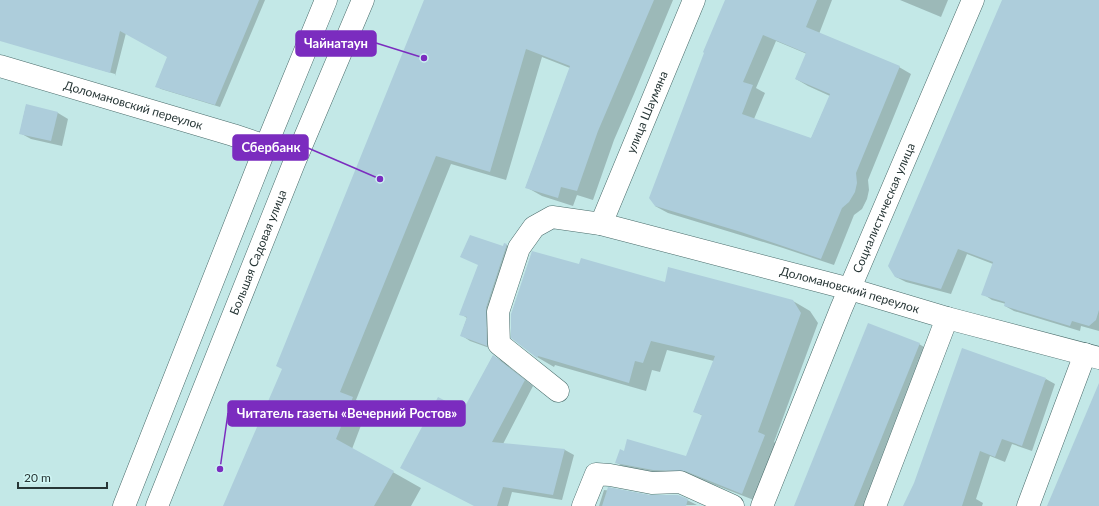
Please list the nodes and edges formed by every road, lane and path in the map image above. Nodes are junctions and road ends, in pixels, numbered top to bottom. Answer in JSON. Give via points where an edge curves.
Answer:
{"nodes":[{"id":1,"x":326,"y":0,"type":"edge"},
{"id":2,"x":363,"y":0,"type":"edge"},
{"id":3,"x":694,"y":0,"type":"edge"},
{"id":4,"x":973,"y":0,"type":"edge"},
{"id":5,"x":0,"y":66,"type":"edge"},
{"id":6,"x":266,"y":146,"type":"junction"},
{"id":7,"x":601,"y":224,"type":"junction"},
{"id":8,"x":850,"y":289,"type":"junction"},
{"id":9,"x":947,"y":318,"type":"junction"},
{"id":10,"x":1092,"y":356,"type":"edge"},
{"id":11,"x":558,"y":391,"type":"dead end"},
{"id":12,"x":124,"y":506,"type":"edge"},
{"id":13,"x":157,"y":506,"type":"edge"},
{"id":14,"x":583,"y":506,"type":"edge"},
{"id":15,"x":733,"y":506,"type":"edge"},
{"id":16,"x":762,"y":506,"type":"edge"},
{"id":17,"x":875,"y":506,"type":"edge"},
{"id":18,"x":1028,"y":506,"type":"edge"}],
"edges":[{"from":1,"to":6,"type":"street"},
{"from":2,"to":13,"type":"street","name":"Большая Садовая улица","via":[[294,163]]},
{"from":3,"to":7,"type":"street","name":"улица Шаумяна"},
{"from":4,"to":8,"type":"street","name":"Социалистическая улица"},
{"from":5,"to":6,"type":"street","name":"Доломановский переулок"},
{"from":6,"to":12,"type":"street"},
{"from":7,"to":8,"type":"street","name":"Доломановский переулок"},
{"from":7,"to":11,"type":"street","name":"Доломановский переулок","via":[[552,217],[534,228],[519,248],[498,312],[499,344]]},
{"from":8,"to":9,"type":"street","name":"Доломановский переулок"},
{"from":8,"to":16,"type":"street","name":"Социалистическая улица"},
{"from":9,"to":10,"type":"street","name":"Доломановский переулок"},
{"from":9,"to":17,"type":"street"},
{"from":10,"to":18,"type":"street"},
{"from":14,"to":15,"type":"street","via":[[596,474],[652,484],[680,482]]}]}
